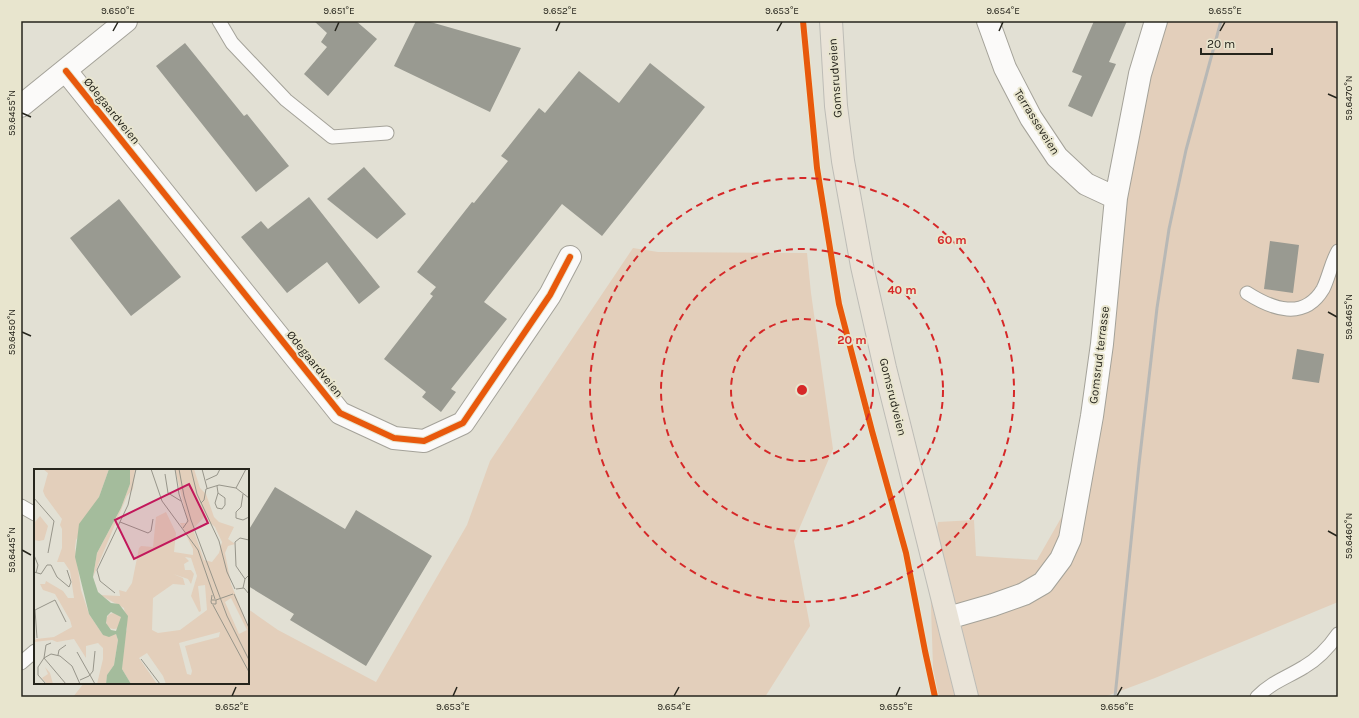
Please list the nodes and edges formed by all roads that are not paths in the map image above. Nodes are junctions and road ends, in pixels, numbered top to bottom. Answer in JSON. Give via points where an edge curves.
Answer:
{"nodes":[{"id":1,"x":126,"y":21,"type":"edge"},
{"id":2,"x":219,"y":21,"type":"edge"},
{"id":3,"x":831,"y":21,"type":"edge"},
{"id":4,"x":988,"y":21,"type":"edge"},
{"id":5,"x":1156,"y":21,"type":"edge"},
{"id":6,"x":66,"y":71,"type":"junction"},
{"id":7,"x":21,"y":106,"type":"edge"},
{"id":8,"x":387,"y":133,"type":"dead end"},
{"id":9,"x":1116,"y":198,"type":"junction"},
{"id":10,"x":1338,"y":251,"type":"edge"},
{"id":11,"x":570,"y":257,"type":"dead end"},
{"id":12,"x":1247,"y":293,"type":"dead end"},
{"id":13,"x":21,"y":506,"type":"edge"},
{"id":14,"x":34,"y":513,"type":"edge"},
{"id":15,"x":948,"y":618,"type":"junction"},
{"id":16,"x":1338,"y":634,"type":"edge"},
{"id":17,"x":34,"y":652,"type":"edge"},
{"id":18,"x":21,"y":663,"type":"edge"},
{"id":19,"x":967,"y":697,"type":"edge"},
{"id":20,"x":1257,"y":697,"type":"edge"}],
"edges":[{"from":1,"to":6,"type":"street"},
{"from":2,"to":8,"type":"lane","via":[[232,43],[286,100],[332,137]]},
{"from":3,"to":15,"type":"main road","name":"Gomsrudveien","via":[[843,161],[862,266]]},
{"from":4,"to":9,"type":"street","name":"Terrasseveien","via":[[1005,68],[1031,118],[1058,157],[1086,184]]},
{"from":5,"to":9,"type":"street","name":"Gomsrud terrasse","via":[[1140,74]]},
{"from":6,"to":7,"type":"street"},
{"from":6,"to":11,"type":"street","name":"Ødegaardveien","via":[[340,413],[394,438],[424,441],[463,423],[550,295]]},
{"from":9,"to":15,"type":"street","name":"Gomsrud terrasse","via":[[1102,344],[1070,539],[1061,559],[1043,583],[1024,594]]},
{"from":10,"to":12,"type":"lane","via":[[1323,288],[1307,306],[1294,310],[1281,309]]},
{"from":13,"to":14,"type":"lane"},
{"from":15,"to":19,"type":"main road","name":"Gomsrudveien"},
{"from":16,"to":20,"type":"lane","via":[[1313,661],[1266,687]]},
{"from":17,"to":18,"type":"lane"}]}
